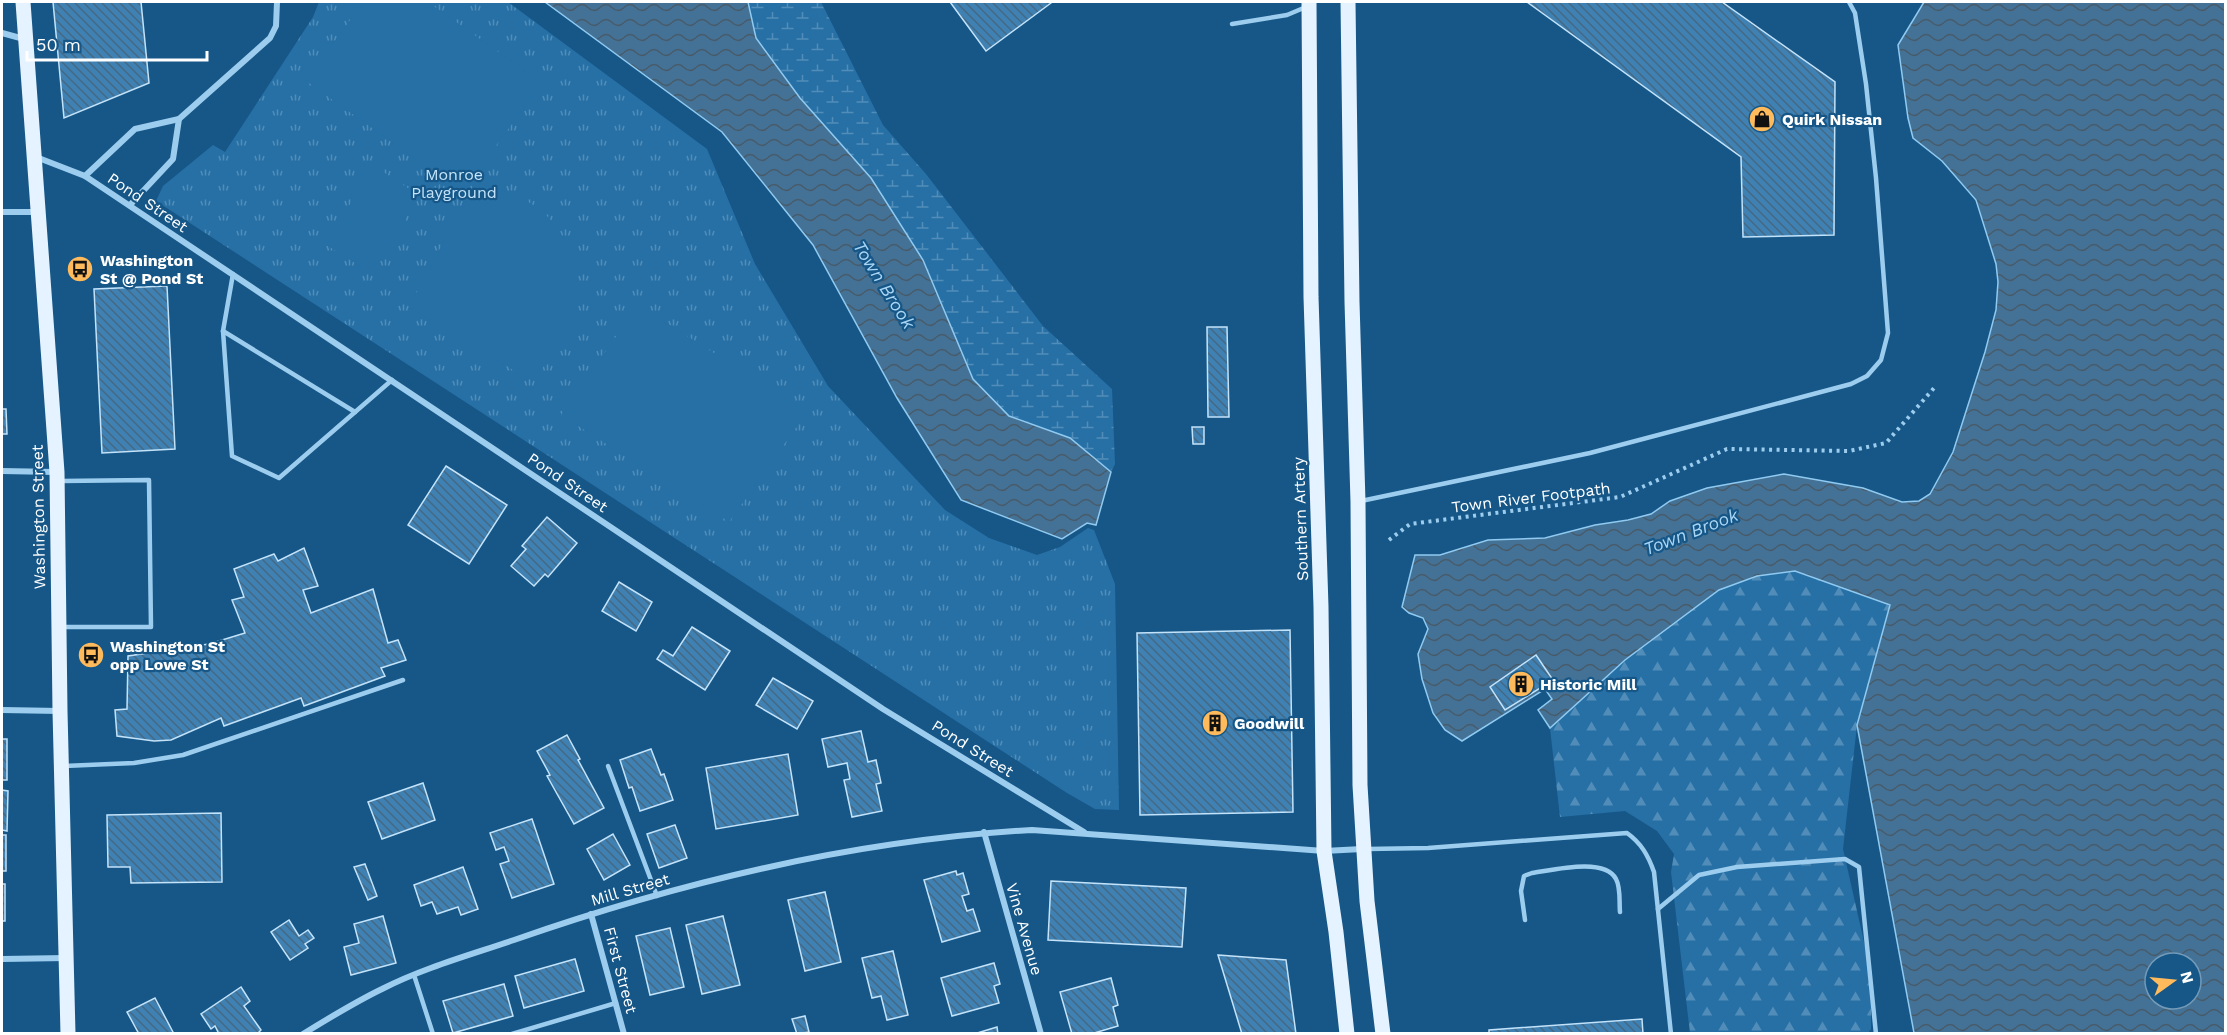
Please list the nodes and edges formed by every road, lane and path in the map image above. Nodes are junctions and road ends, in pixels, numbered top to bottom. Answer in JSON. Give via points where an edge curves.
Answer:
{"nodes":[{"id":1,"x":23,"y":2,"type":"edge"},
{"id":2,"x":277,"y":2,"type":"edge"},
{"id":3,"x":1348,"y":2,"type":"edge"},
{"id":4,"x":1849,"y":2,"type":"edge"},
{"id":5,"x":1309,"y":4,"type":"edge"},
{"id":6,"x":1232,"y":24,"type":"dead end"},
{"id":7,"x":2,"y":33,"type":"edge"},
{"id":8,"x":26,"y":40,"type":"junction"},
{"id":9,"x":179,"y":120,"type":"junction"},
{"id":10,"x":35,"y":156,"type":"junction"},
{"id":11,"x":85,"y":176,"type":"junction"},
{"id":12,"x":130,"y":206,"type":"junction"},
{"id":13,"x":2,"y":212,"type":"edge"},
{"id":14,"x":39,"y":213,"type":"junction"},
{"id":15,"x":233,"y":274,"type":"junction"},
{"id":16,"x":223,"y":331,"type":"junction"},
{"id":17,"x":392,"y":380,"type":"junction"},
{"id":18,"x":1934,"y":388,"type":"dead end"},
{"id":19,"x":355,"y":412,"type":"junction"},
{"id":20,"x":2,"y":471,"type":"edge"},
{"id":21,"x":57,"y":477,"type":"junction"},
{"id":22,"x":1358,"y":502,"type":"junction"},
{"id":23,"x":1389,"y":540,"type":"dead end"},
{"id":24,"x":59,"y":627,"type":"junction"},
{"id":25,"x":402,"y":680,"type":"dead end"},
{"id":26,"x":2,"y":710,"type":"edge"},
{"id":27,"x":60,"y":711,"type":"junction"},
{"id":28,"x":61,"y":766,"type":"junction"},
{"id":29,"x":608,"y":766,"type":"dead end"},
{"id":30,"x":984,"y":832,"type":"junction"},
{"id":31,"x":1084,"y":832,"type":"junction"},
{"id":32,"x":1364,"y":849,"type":"junction"},
{"id":33,"x":1324,"y":851,"type":"junction"},
{"id":34,"x":657,"y":896,"type":"junction"},
{"id":35,"x":1658,"y":909,"type":"junction"},
{"id":36,"x":1620,"y":912,"type":"dead end"},
{"id":37,"x":591,"y":914,"type":"junction"},
{"id":38,"x":1524,"y":920,"type":"dead end"},
{"id":39,"x":66,"y":958,"type":"junction"},
{"id":40,"x":2,"y":959,"type":"edge"},
{"id":41,"x":414,"y":975,"type":"junction"},
{"id":42,"x":616,"y":1003,"type":"junction"},
{"id":43,"x":68,"y":1034,"type":"edge"},
{"id":44,"x":303,"y":1034,"type":"edge"},
{"id":45,"x":433,"y":1034,"type":"edge"},
{"id":46,"x":512,"y":1034,"type":"edge"},
{"id":47,"x":624,"y":1034,"type":"edge"},
{"id":48,"x":1041,"y":1034,"type":"edge"},
{"id":49,"x":1347,"y":1034,"type":"edge"},
{"id":50,"x":1383,"y":1034,"type":"edge"},
{"id":51,"x":1671,"y":1034,"type":"edge"},
{"id":52,"x":1876,"y":1034,"type":"edge"}],
"edges":[{"from":1,"to":8,"type":"main road","name":"Washington Street"},
{"from":2,"to":9,"type":"street","via":[[276,26],[270,38]]},
{"from":3,"to":22,"type":"main road"},
{"from":4,"to":22,"type":"lane","via":[[1855,13],[1866,84],[1888,333],[1881,360],[1867,376],[1851,384],[1590,453]]},
{"from":5,"to":6,"type":"lane","via":[[1287,15]]},
{"from":5,"to":33,"type":"main road","name":"Southern Artery","via":[[1311,297]]},
{"from":7,"to":8,"type":"street"},
{"from":8,"to":10,"type":"main road","name":"Washington Street"},
{"from":9,"to":11,"type":"street","via":[[135,129]]},
{"from":9,"to":12,"type":"street","via":[[173,159]]},
{"from":10,"to":11,"type":"street","name":"Pond Street"},
{"from":10,"to":14,"type":"main road","name":"Washington Street"},
{"from":11,"to":12,"type":"street","name":"Pond Street"},
{"from":12,"to":15,"type":"street","name":"Pond Street"},
{"from":13,"to":14,"type":"street"},
{"from":14,"to":21,"type":"main road","name":"Washington Street"},
{"from":15,"to":16,"type":"lane"},
{"from":15,"to":17,"type":"street","name":"Pond Street"},
{"from":16,"to":19,"type":"lane"},
{"from":16,"to":19,"type":"lane","via":[[232,456],[279,478]]},
{"from":17,"to":19,"type":"lane"},
{"from":17,"to":31,"type":"street","name":"Pond Street","via":[[873,702]]},
{"from":18,"to":23,"type":"path","name":"Town River Footpath","via":[[1886,443],[1849,451],[1728,449],[1620,497],[1410,524]]},
{"from":20,"to":21,"type":"street"},
{"from":21,"to":24,"type":"main road","name":"Washington Street"},
{"from":21,"to":24,"type":"lane","via":[[149,480],[151,627]]},
{"from":22,"to":32,"type":"main road"},
{"from":24,"to":27,"type":"main road","name":"Washington Street"},
{"from":25,"to":28,"type":"lane","via":[[183,755],[134,763]]},
{"from":26,"to":27,"type":"street"},
{"from":27,"to":28,"type":"main road","name":"Washington Street"},
{"from":28,"to":39,"type":"main road","name":"Washington Street"},
{"from":29,"to":34,"type":"lane"},
{"from":30,"to":31,"type":"street","name":"Pond Street"},
{"from":30,"to":34,"type":"street","name":"Mill Street","via":[[821,857]]},
{"from":30,"to":48,"type":"street","name":"Vine Avenue"},
{"from":31,"to":33,"type":"street","name":"Pond Street"},
{"from":32,"to":33,"type":"street","name":"Pond Street"},
{"from":32,"to":35,"type":"lane","via":[[1627,833],[1637,840],[1654,872]]},
{"from":32,"to":50,"type":"main road"},
{"from":33,"to":49,"type":"main road","name":"Southern Artery"},
{"from":34,"to":37,"type":"street","name":"Mill Street"},
{"from":35,"to":51,"type":"lane"},
{"from":35,"to":52,"type":"lane","via":[[1699,875],[1737,867],[1845,859],[1859,867]]},
{"from":36,"to":38,"type":"lane","via":[[1617,881],[1611,871],[1597,866],[1524,876]]},
{"from":37,"to":41,"type":"street","name":"Mill Street"},
{"from":37,"to":42,"type":"street","name":"First Street"},
{"from":39,"to":40,"type":"street"},
{"from":39,"to":43,"type":"main road","name":"Washington Street"},
{"from":41,"to":44,"type":"street","name":"Mill Street","via":[[382,988]]},
{"from":41,"to":45,"type":"lane"},
{"from":42,"to":46,"type":"lane"},
{"from":42,"to":47,"type":"street","name":"First Street"}]}
